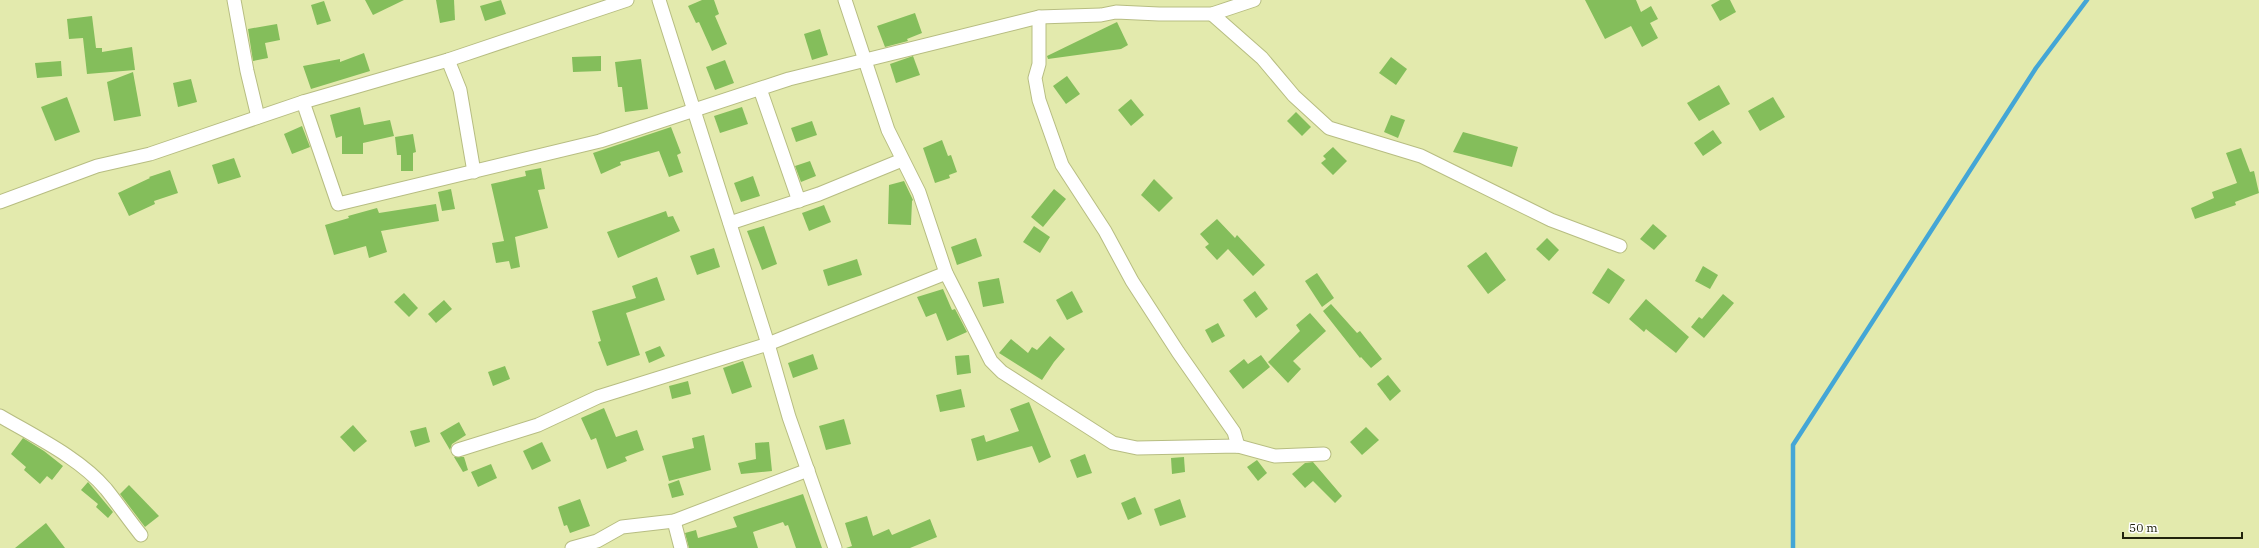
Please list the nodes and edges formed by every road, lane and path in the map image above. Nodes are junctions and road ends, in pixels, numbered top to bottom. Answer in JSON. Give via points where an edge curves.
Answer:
{"nodes":[{"id":1,"x":234,"y":0,"type":"edge"},
{"id":2,"x":627,"y":0,"type":"edge"},
{"id":3,"x":659,"y":0,"type":"edge"},
{"id":4,"x":845,"y":0,"type":"edge"},
{"id":5,"x":1254,"y":0,"type":"edge"},
{"id":6,"x":1212,"y":14,"type":"junction"},
{"id":7,"x":1039,"y":17,"type":"junction"},
{"id":8,"x":448,"y":60,"type":"junction"},
{"id":9,"x":864,"y":60,"type":"junction"},
{"id":10,"x":760,"y":89,"type":"junction"},
{"id":11,"x":303,"y":102,"type":"junction"},
{"id":12,"x":695,"y":111,"type":"junction"},
{"id":13,"x":258,"y":117,"type":"junction"},
{"id":14,"x":902,"y":160,"type":"junction"},
{"id":15,"x":474,"y":172,"type":"junction"},
{"id":16,"x":799,"y":200,"type":"junction"},
{"id":17,"x":0,"y":202,"type":"edge"},
{"id":18,"x":730,"y":224,"type":"junction"},
{"id":19,"x":1620,"y":246,"type":"dead end"},
{"id":20,"x":946,"y":273,"type":"junction"},
{"id":21,"x":768,"y":344,"type":"junction"},
{"id":22,"x":0,"y":416,"type":"edge"},
{"id":23,"x":1238,"y":446,"type":"junction"},
{"id":24,"x":458,"y":450,"type":"dead end"},
{"id":25,"x":1324,"y":454,"type":"dead end"},
{"id":26,"x":808,"y":470,"type":"junction"},
{"id":27,"x":674,"y":521,"type":"junction"},
{"id":28,"x":141,"y":535,"type":"dead end"},
{"id":29,"x":572,"y":548,"type":"edge"},
{"id":30,"x":681,"y":548,"type":"edge"},
{"id":31,"x":835,"y":548,"type":"edge"}],
"edges":[{"from":1,"to":13,"type":"street","via":[[246,71]]},
{"from":2,"to":8,"type":"street"},
{"from":3,"to":12,"type":"street"},
{"from":4,"to":9,"type":"street"},
{"from":5,"to":6,"type":"street"},
{"from":6,"to":7,"type":"street","via":[[1116,12],[1102,15]]},
{"from":6,"to":19,"type":"street","via":[[1262,58],[1294,96],[1329,128],[1421,156],[1551,220]]},
{"from":7,"to":9,"type":"street"},
{"from":7,"to":23,"type":"street","via":[[1039,64],[1035,78],[1039,100],[1062,165],[1105,231],[1132,281],[1234,432]]},
{"from":8,"to":11,"type":"street"},
{"from":8,"to":15,"type":"street","via":[[460,90]]},
{"from":9,"to":10,"type":"street"},
{"from":9,"to":14,"type":"street","via":[[888,130]]},
{"from":10,"to":12,"type":"street"},
{"from":10,"to":16,"type":"street"},
{"from":11,"to":13,"type":"street"},
{"from":11,"to":15,"type":"street","via":[[338,204]]},
{"from":12,"to":15,"type":"street","via":[[600,141]]},
{"from":12,"to":18,"type":"street"},
{"from":13,"to":17,"type":"street","via":[[150,154],[97,166]]},
{"from":14,"to":16,"type":"street"},
{"from":14,"to":20,"type":"street","via":[[919,192]]},
{"from":16,"to":18,"type":"street"},
{"from":18,"to":21,"type":"street"},
{"from":20,"to":21,"type":"street"},
{"from":20,"to":23,"type":"street","via":[[991,361],[1002,372],[1113,443],[1144,448]]},
{"from":21,"to":24,"type":"street","via":[[598,397],[538,424]]},
{"from":21,"to":26,"type":"street","via":[[789,417]]},
{"from":22,"to":28,"type":"street","via":[[60,452],[92,476],[106,489]]},
{"from":23,"to":25,"type":"street","via":[[1275,456]]},
{"from":26,"to":27,"type":"street"},
{"from":26,"to":31,"type":"street"},
{"from":27,"to":29,"type":"street","via":[[622,527],[597,541]]},
{"from":27,"to":30,"type":"street"}]}
